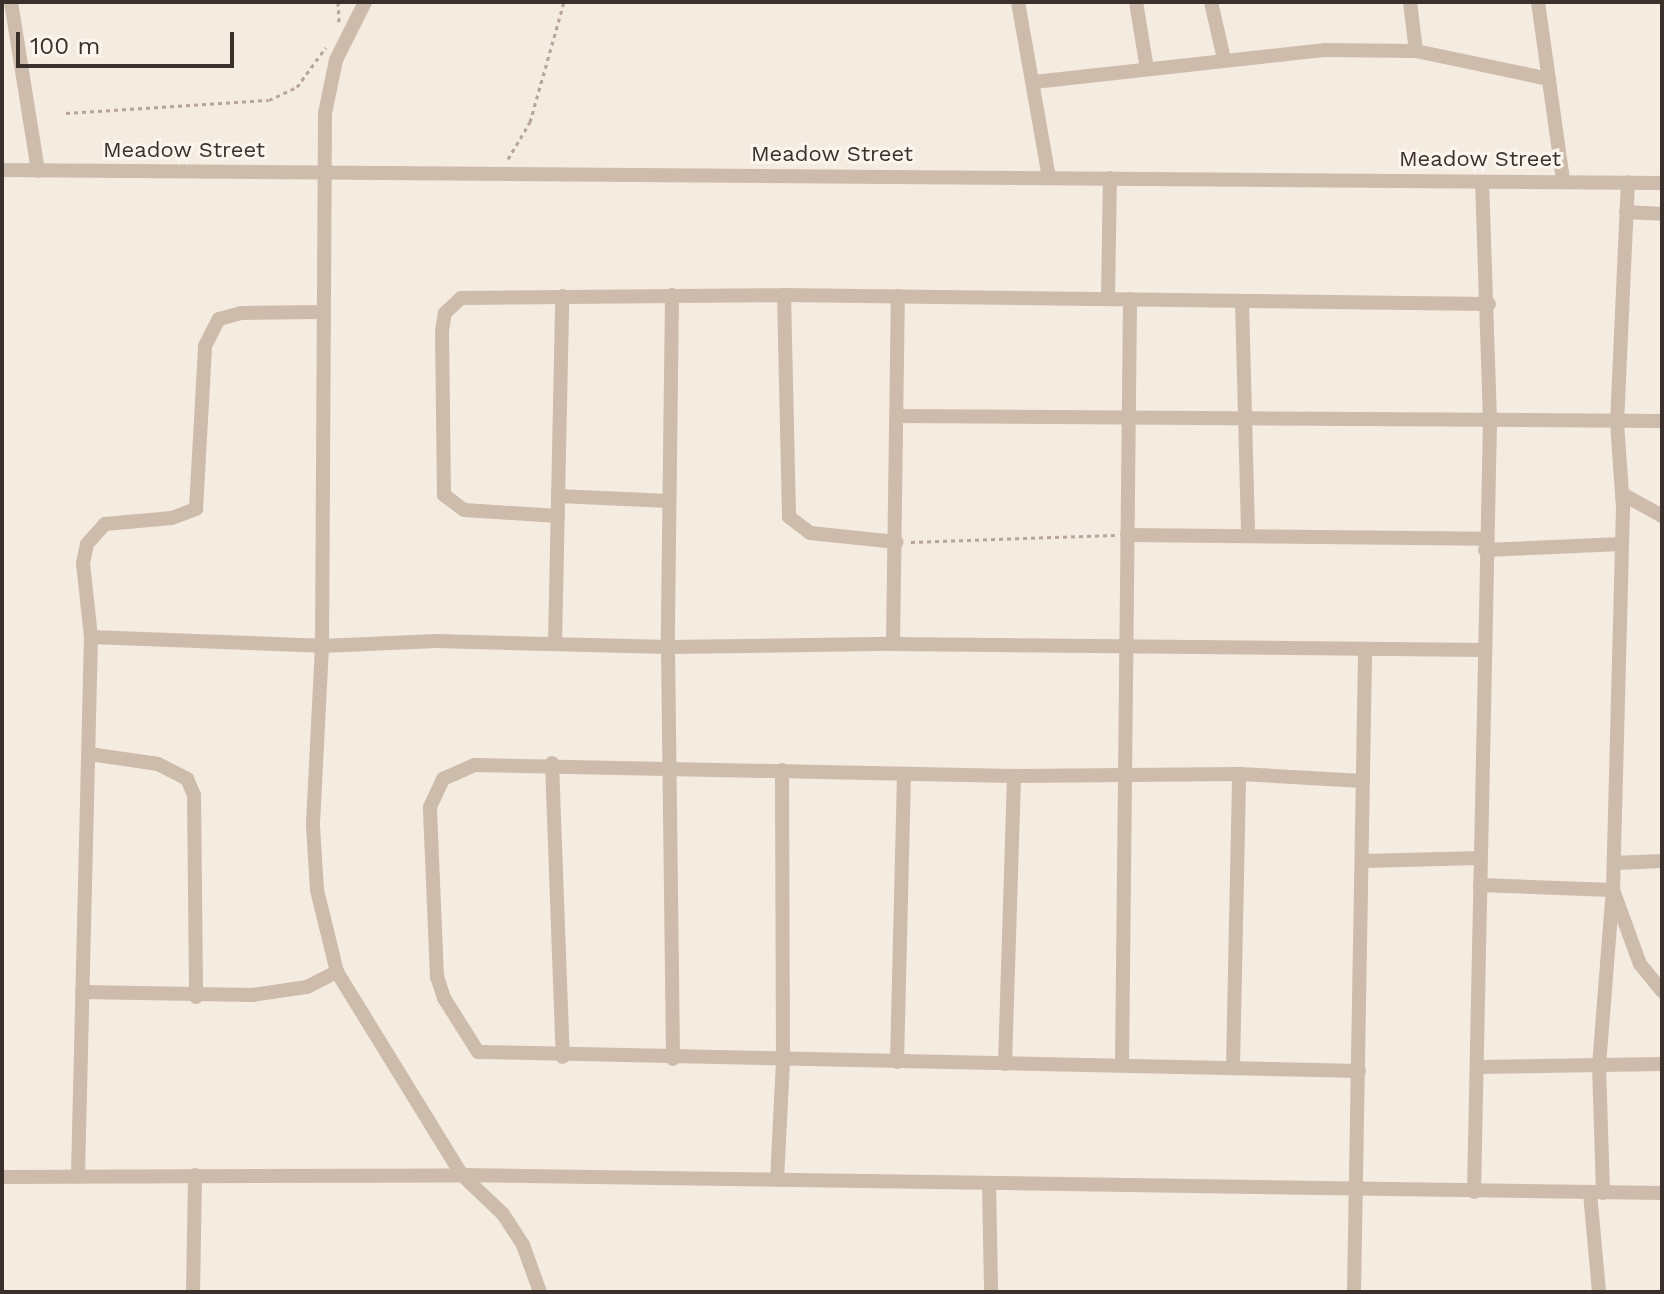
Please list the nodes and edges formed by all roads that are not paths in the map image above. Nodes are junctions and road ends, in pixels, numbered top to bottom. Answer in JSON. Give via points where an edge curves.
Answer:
{"nodes":[{"id":1,"x":11,"y":2,"type":"edge"},
{"id":2,"x":365,"y":2,"type":"edge"},
{"id":3,"x":1136,"y":2,"type":"edge"},
{"id":4,"x":1211,"y":2,"type":"edge"},
{"id":5,"x":1410,"y":2,"type":"edge"},
{"id":6,"x":1538,"y":2,"type":"edge"},
{"id":7,"x":1015,"y":4,"type":"edge"},
{"id":8,"x":1416,"y":51,"type":"junction"},
{"id":9,"x":1224,"y":59,"type":"junction"},
{"id":10,"x":1147,"y":69,"type":"junction"},
{"id":11,"x":1549,"y":79,"type":"junction"},
{"id":12,"x":1034,"y":82,"type":"junction"},
{"id":13,"x":2,"y":170,"type":"edge"},
{"id":14,"x":38,"y":171,"type":"junction"},
{"id":15,"x":322,"y":173,"type":"junction"},
{"id":16,"x":1049,"y":177,"type":"junction"},
{"id":17,"x":1110,"y":178,"type":"junction"},
{"id":18,"x":1563,"y":181,"type":"junction"},
{"id":19,"x":1482,"y":182,"type":"junction"},
{"id":20,"x":1628,"y":182,"type":"junction"},
{"id":21,"x":1662,"y":183,"type":"edge"},
{"id":22,"x":1626,"y":212,"type":"junction"},
{"id":23,"x":1662,"y":214,"type":"edge"},
{"id":24,"x":672,"y":295,"type":"junction"},
{"id":25,"x":784,"y":295,"type":"junction"},
{"id":26,"x":562,"y":296,"type":"junction"},
{"id":27,"x":898,"y":296,"type":"junction"},
{"id":28,"x":1108,"y":299,"type":"junction"},
{"id":29,"x":1130,"y":299,"type":"junction"},
{"id":30,"x":1242,"y":301,"type":"junction"},
{"id":31,"x":1489,"y":304,"type":"junction"},
{"id":32,"x":320,"y":312,"type":"junction"},
{"id":33,"x":898,"y":416,"type":"junction"},
{"id":34,"x":1130,"y":419,"type":"junction"},
{"id":35,"x":1246,"y":421,"type":"junction"},
{"id":36,"x":1490,"y":421,"type":"junction"},
{"id":37,"x":1662,"y":421,"type":"edge"},
{"id":38,"x":1617,"y":423,"type":"junction"},
{"id":39,"x":1622,"y":494,"type":"junction"},
{"id":40,"x":558,"y":496,"type":"junction"},
{"id":41,"x":669,"y":501,"type":"junction"},
{"id":42,"x":558,"y":516,"type":"junction"},
{"id":43,"x":1662,"y":516,"type":"edge"},
{"id":44,"x":1127,"y":535,"type":"junction"},
{"id":45,"x":1248,"y":536,"type":"junction"},
{"id":46,"x":897,"y":542,"type":"junction"},
{"id":47,"x":1622,"y":544,"type":"junction"},
{"id":48,"x":1486,"y":545,"type":"junction"},
{"id":49,"x":91,"y":637,"type":"junction"},
{"id":50,"x":555,"y":644,"type":"junction"},
{"id":51,"x":893,"y":644,"type":"junction"},
{"id":52,"x":322,"y":646,"type":"junction"},
{"id":53,"x":1126,"y":646,"type":"junction"},
{"id":54,"x":668,"y":647,"type":"junction"},
{"id":55,"x":1484,"y":650,"type":"junction"},
{"id":56,"x":1365,"y":653,"type":"junction"},
{"id":57,"x":89,"y":754,"type":"junction"},
{"id":58,"x":552,"y":763,"type":"junction"},
{"id":59,"x":669,"y":766,"type":"junction"},
{"id":60,"x":782,"y":770,"type":"junction"},
{"id":61,"x":904,"y":774,"type":"junction"},
{"id":62,"x":1127,"y":774,"type":"junction"},
{"id":63,"x":1239,"y":774,"type":"junction"},
{"id":64,"x":1014,"y":776,"type":"junction"},
{"id":65,"x":1363,"y":781,"type":"junction"},
{"id":66,"x":1480,"y":858,"type":"junction"},
{"id":67,"x":1364,"y":861,"type":"junction"},
{"id":68,"x":1662,"y":861,"type":"edge"},
{"id":69,"x":1614,"y":863,"type":"junction"},
{"id":70,"x":1480,"y":885,"type":"junction"},
{"id":71,"x":1613,"y":890,"type":"junction"},
{"id":72,"x":337,"y":972,"type":"junction"},
{"id":73,"x":1662,"y":991,"type":"edge"},
{"id":74,"x":82,"y":992,"type":"junction"},
{"id":75,"x":196,"y":997,"type":"junction"},
{"id":76,"x":563,"y":1057,"type":"junction"},
{"id":77,"x":673,"y":1059,"type":"junction"},
{"id":78,"x":783,"y":1060,"type":"junction"},
{"id":79,"x":897,"y":1062,"type":"junction"},
{"id":80,"x":1005,"y":1064,"type":"junction"},
{"id":81,"x":1662,"y":1064,"type":"edge"},
{"id":82,"x":1122,"y":1065,"type":"junction"},
{"id":83,"x":1599,"y":1066,"type":"junction"},
{"id":84,"x":1233,"y":1067,"type":"junction"},
{"id":85,"x":1477,"y":1067,"type":"junction"},
{"id":86,"x":1359,"y":1071,"type":"junction"},
{"id":87,"x":78,"y":1175,"type":"junction"},
{"id":88,"x":195,"y":1175,"type":"junction"},
{"id":89,"x":462,"y":1175,"type":"junction"},
{"id":90,"x":2,"y":1177,"type":"edge"},
{"id":91,"x":777,"y":1180,"type":"junction"},
{"id":92,"x":989,"y":1183,"type":"junction"},
{"id":93,"x":1359,"y":1191,"type":"junction"},
{"id":94,"x":1474,"y":1192,"type":"junction"},
{"id":95,"x":1596,"y":1193,"type":"junction"},
{"id":96,"x":1662,"y":1193,"type":"edge"},
{"id":97,"x":193,"y":1292,"type":"edge"},
{"id":98,"x":540,"y":1292,"type":"edge"},
{"id":99,"x":991,"y":1292,"type":"edge"},
{"id":100,"x":1354,"y":1292,"type":"edge"},
{"id":101,"x":1599,"y":1292,"type":"edge"}],
"edges":[{"from":1,"to":14,"type":"street"},
{"from":2,"to":15,"type":"street","via":[[327,87]]},
{"from":3,"to":10,"type":"street"},
{"from":4,"to":9,"type":"street"},
{"from":5,"to":8,"type":"street"},
{"from":6,"to":11,"type":"street"},
{"from":7,"to":12,"type":"street"},
{"from":8,"to":9,"type":"street","via":[[1325,50]]},
{"from":8,"to":11,"type":"street"},
{"from":9,"to":10,"type":"street"},
{"from":10,"to":12,"type":"street"},
{"from":11,"to":18,"type":"street"},
{"from":12,"to":16,"type":"street"},
{"from":13,"to":14,"type":"street","name":"Meadow Street"},
{"from":14,"to":15,"type":"street","name":"Meadow Street"},
{"from":15,"to":16,"type":"street","name":"Meadow Street"},
{"from":15,"to":32,"type":"street"},
{"from":16,"to":17,"type":"street","name":"Meadow Street"},
{"from":17,"to":19,"type":"street","name":"Meadow Street"},
{"from":17,"to":28,"type":"street"},
{"from":18,"to":19,"type":"street","name":"Meadow Street"},
{"from":18,"to":20,"type":"street","name":"Meadow Street"},
{"from":19,"to":31,"type":"street"},
{"from":20,"to":21,"type":"street","name":"Meadow Street"},
{"from":20,"to":22,"type":"street"},
{"from":22,"to":23,"type":"street"},
{"from":22,"to":38,"type":"street"},
{"from":24,"to":25,"type":"street"},
{"from":24,"to":26,"type":"street"},
{"from":24,"to":41,"type":"street"},
{"from":25,"to":27,"type":"street"},
{"from":25,"to":46,"type":"street","via":[[789,517],[810,533]]},
{"from":26,"to":40,"type":"street"},
{"from":26,"to":42,"type":"street","via":[[461,298],[445,313],[441,352],[444,495],[464,510]]},
{"from":27,"to":28,"type":"street"},
{"from":27,"to":33,"type":"street"},
{"from":28,"to":29,"type":"street"},
{"from":29,"to":30,"type":"street"},
{"from":29,"to":34,"type":"street"},
{"from":30,"to":31,"type":"street"},
{"from":30,"to":35,"type":"street"},
{"from":31,"to":36,"type":"street"},
{"from":32,"to":49,"type":"street","via":[[241,313],[214,324],[205,346],[200,500],[186,516],[105,524],[93,533],[83,563]]},
{"from":32,"to":52,"type":"street"},
{"from":33,"to":34,"type":"street"},
{"from":33,"to":46,"type":"street"},
{"from":34,"to":35,"type":"street"},
{"from":34,"to":44,"type":"street"},
{"from":35,"to":36,"type":"street"},
{"from":35,"to":45,"type":"street"},
{"from":36,"to":38,"type":"street"},
{"from":36,"to":48,"type":"street"},
{"from":37,"to":38,"type":"street"},
{"from":38,"to":39,"type":"street"},
{"from":39,"to":43,"type":"street"},
{"from":39,"to":47,"type":"street"},
{"from":40,"to":41,"type":"street"},
{"from":40,"to":42,"type":"street"},
{"from":41,"to":54,"type":"street"},
{"from":42,"to":50,"type":"street"},
{"from":44,"to":45,"type":"street"},
{"from":44,"to":53,"type":"street"},
{"from":45,"to":48,"type":"street"},
{"from":46,"to":51,"type":"street"},
{"from":47,"to":48,"type":"street"},
{"from":47,"to":69,"type":"street"},
{"from":48,"to":55,"type":"street"},
{"from":49,"to":52,"type":"street"},
{"from":49,"to":57,"type":"street"},
{"from":50,"to":52,"type":"street"},
{"from":50,"to":54,"type":"street"},
{"from":51,"to":53,"type":"street"},
{"from":51,"to":54,"type":"street"},
{"from":52,"to":72,"type":"street","via":[[314,853],[325,938]]},
{"from":53,"to":56,"type":"street"},
{"from":53,"to":62,"type":"street"},
{"from":54,"to":59,"type":"street"},
{"from":55,"to":56,"type":"street"},
{"from":55,"to":66,"type":"street"},
{"from":56,"to":65,"type":"street"},
{"from":57,"to":74,"type":"street"},
{"from":57,"to":75,"type":"street","via":[[174,769],[190,787]]},
{"from":58,"to":59,"type":"street"},
{"from":58,"to":76,"type":"street"},
{"from":58,"to":76,"type":"street","via":[[475,765],[443,779],[430,807],[437,977],[465,1037],[487,1054]]},
{"from":59,"to":60,"type":"street"},
{"from":59,"to":77,"type":"street"},
{"from":60,"to":61,"type":"street"},
{"from":60,"to":78,"type":"street"},
{"from":61,"to":64,"type":"street"},
{"from":61,"to":79,"type":"street"},
{"from":62,"to":63,"type":"street"},
{"from":62,"to":64,"type":"street"},
{"from":62,"to":82,"type":"street"},
{"from":63,"to":65,"type":"street"},
{"from":63,"to":84,"type":"street"},
{"from":64,"to":80,"type":"street"},
{"from":65,"to":67,"type":"street"},
{"from":66,"to":67,"type":"street"},
{"from":66,"to":70,"type":"street"},
{"from":67,"to":86,"type":"street"},
{"from":68,"to":69,"type":"street"},
{"from":69,"to":71,"type":"street"},
{"from":70,"to":71,"type":"street"},
{"from":70,"to":85,"type":"street"},
{"from":71,"to":73,"type":"street","via":[[1640,964]]},
{"from":71,"to":83,"type":"street"},
{"from":72,"to":75,"type":"street","via":[[285,993]]},
{"from":72,"to":89,"type":"street"},
{"from":74,"to":75,"type":"street"},
{"from":74,"to":87,"type":"street"},
{"from":76,"to":77,"type":"street"},
{"from":77,"to":78,"type":"street"},
{"from":78,"to":79,"type":"street"},
{"from":78,"to":91,"type":"street"},
{"from":79,"to":80,"type":"street"},
{"from":80,"to":82,"type":"street"},
{"from":81,"to":83,"type":"street"},
{"from":82,"to":84,"type":"street"},
{"from":83,"to":85,"type":"street"},
{"from":83,"to":95,"type":"street"},
{"from":84,"to":86,"type":"street"},
{"from":85,"to":94,"type":"street"},
{"from":86,"to":93,"type":"street"},
{"from":87,"to":88,"type":"street"},
{"from":87,"to":90,"type":"street"},
{"from":88,"to":89,"type":"street"},
{"from":88,"to":97,"type":"street"},
{"from":89,"to":91,"type":"street"},
{"from":89,"to":98,"type":"street","via":[[509,1224]]},
{"from":91,"to":92,"type":"street"},
{"from":92,"to":93,"type":"street"},
{"from":92,"to":99,"type":"street"},
{"from":93,"to":94,"type":"street"},
{"from":93,"to":100,"type":"street"},
{"from":94,"to":95,"type":"street"},
{"from":95,"to":96,"type":"street"},
{"from":95,"to":101,"type":"street"}]}
